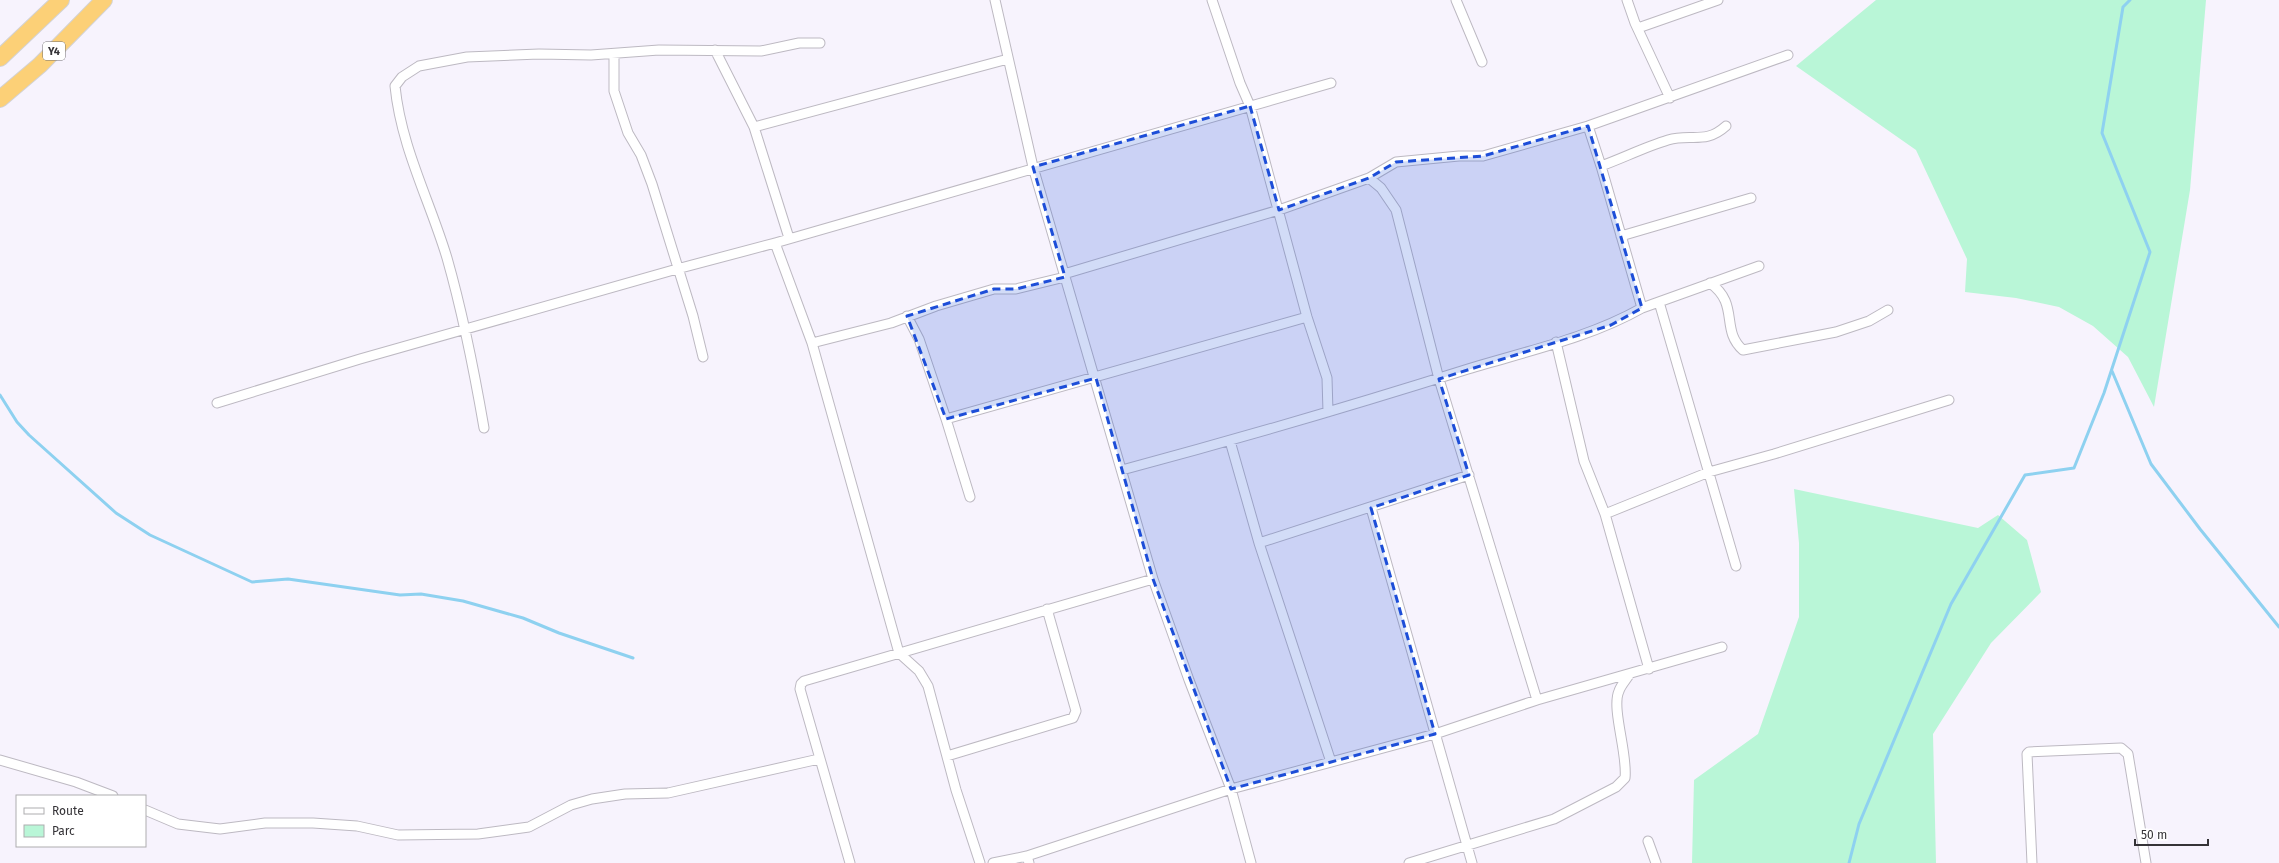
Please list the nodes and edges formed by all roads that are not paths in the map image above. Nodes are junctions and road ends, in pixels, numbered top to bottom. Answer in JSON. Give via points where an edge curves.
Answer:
{"nodes":[{"id":1,"x":61,"y":0,"type":"edge"},
{"id":2,"x":104,"y":0,"type":"edge"},
{"id":3,"x":995,"y":0,"type":"edge"},
{"id":4,"x":1212,"y":0,"type":"edge"},
{"id":5,"x":1456,"y":0,"type":"edge"},
{"id":6,"x":1627,"y":0,"type":"edge"},
{"id":7,"x":1718,"y":0,"type":"edge"},
{"id":8,"x":1638,"y":28,"type":"junction"},
{"id":9,"x":820,"y":43,"type":"dead end"},
{"id":10,"x":715,"y":50,"type":"junction"},
{"id":11,"x":614,"y":54,"type":"junction"},
{"id":12,"x":1788,"y":55,"type":"dead end"},
{"id":13,"x":0,"y":58,"type":"edge"},
{"id":14,"x":1008,"y":59,"type":"junction"},
{"id":15,"x":1482,"y":62,"type":"dead end"},
{"id":16,"x":1331,"y":83,"type":"dead end"},
{"id":17,"x":1670,"y":98,"type":"junction"},
{"id":18,"x":0,"y":99,"type":"edge"},
{"id":19,"x":1250,"y":106,"type":"junction"},
{"id":20,"x":1588,"y":126,"type":"junction"},
{"id":21,"x":1726,"y":126,"type":"dead end"},
{"id":22,"x":754,"y":127,"type":"junction"},
{"id":23,"x":1602,"y":166,"type":"junction"},
{"id":24,"x":1033,"y":167,"type":"junction"},
{"id":25,"x":1369,"y":178,"type":"junction"},
{"id":26,"x":1751,"y":198,"type":"dead end"},
{"id":27,"x":1279,"y":210,"type":"junction"},
{"id":28,"x":1621,"y":236,"type":"junction"},
{"id":29,"x":789,"y":238,"type":"junction"},
{"id":30,"x":775,"y":243,"type":"junction"},
{"id":31,"x":1759,"y":266,"type":"dead end"},
{"id":32,"x":677,"y":269,"type":"junction"},
{"id":33,"x":1064,"y":276,"type":"junction"},
{"id":34,"x":1710,"y":284,"type":"junction"},
{"id":35,"x":1659,"y":302,"type":"junction"},
{"id":36,"x":1642,"y":308,"type":"junction"},
{"id":37,"x":1888,"y":310,"type":"dead end"},
{"id":38,"x":908,"y":316,"type":"junction"},
{"id":39,"x":1307,"y":317,"type":"junction"},
{"id":40,"x":466,"y":329,"type":"junction"},
{"id":41,"x":1556,"y":342,"type":"junction"},
{"id":42,"x":812,"y":343,"type":"junction"},
{"id":43,"x":703,"y":357,"type":"dead end"},
{"id":44,"x":1096,"y":378,"type":"junction"},
{"id":45,"x":1439,"y":379,"type":"junction"},
{"id":46,"x":1949,"y":400,"type":"dead end"},
{"id":47,"x":217,"y":403,"type":"dead end"},
{"id":48,"x":1328,"y":412,"type":"junction"},
{"id":49,"x":946,"y":419,"type":"junction"},
{"id":50,"x":484,"y":428,"type":"dead end"},
{"id":51,"x":1230,"y":441,"type":"junction"},
{"id":52,"x":1122,"y":470,"type":"junction"},
{"id":53,"x":1709,"y":472,"type":"junction"},
{"id":54,"x":1469,"y":475,"type":"junction"},
{"id":55,"x":970,"y":497,"type":"dead end"},
{"id":56,"x":1372,"y":508,"type":"junction"},
{"id":57,"x":1605,"y":514,"type":"junction"},
{"id":58,"x":1259,"y":543,"type":"junction"},
{"id":59,"x":1736,"y":566,"type":"dead end"},
{"id":60,"x":1153,"y":579,"type":"junction"},
{"id":61,"x":1047,"y":610,"type":"junction"},
{"id":62,"x":1722,"y":647,"type":"dead end"},
{"id":63,"x":900,"y":653,"type":"junction"},
{"id":64,"x":1649,"y":669,"type":"junction"},
{"id":65,"x":1629,"y":675,"type":"junction"},
{"id":66,"x":1537,"y":700,"type":"junction"},
{"id":67,"x":1435,"y":734,"type":"junction"},
{"id":68,"x":947,"y":756,"type":"junction"},
{"id":69,"x":819,"y":759,"type":"junction"},
{"id":70,"x":0,"y":760,"type":"edge"},
{"id":71,"x":1331,"y":762,"type":"junction"},
{"id":72,"x":1231,"y":789,"type":"junction"},
{"id":73,"x":110,"y":795,"type":"edge"},
{"id":74,"x":146,"y":810,"type":"edge"},
{"id":75,"x":1648,"y":841,"type":"dead end"},
{"id":76,"x":1468,"y":847,"type":"junction"},
{"id":77,"x":1028,"y":860,"type":"edge"},
{"id":78,"x":850,"y":863,"type":"edge"},
{"id":79,"x":980,"y":863,"type":"edge"},
{"id":80,"x":993,"y":863,"type":"edge"},
{"id":81,"x":1251,"y":863,"type":"edge"},
{"id":82,"x":1409,"y":863,"type":"edge"},
{"id":83,"x":1472,"y":863,"type":"edge"},
{"id":84,"x":1656,"y":863,"type":"edge"},
{"id":85,"x":2032,"y":863,"type":"edge"},
{"id":86,"x":2146,"y":863,"type":"edge"}],
"edges":[{"from":1,"to":13,"type":"highway","number":"Y4"},
{"from":2,"to":18,"type":"highway","number":"Y4","via":[[40,65]]},
{"from":3,"to":14,"type":"street"},
{"from":4,"to":19,"type":"street"},
{"from":5,"to":15,"type":"street"},
{"from":6,"to":8,"type":"street"},
{"from":7,"to":8,"type":"street"},
{"from":8,"to":17,"type":"street"},
{"from":9,"to":10,"type":"street","via":[[799,43],[761,51]]},
{"from":10,"to":11,"type":"street","via":[[659,50]]},
{"from":10,"to":22,"type":"street"},
{"from":11,"to":32,"type":"street","via":[[614,91],[628,133],[641,155],[652,184]]},
{"from":11,"to":40,"type":"street","via":[[467,57],[419,66],[402,76],[395,86],[400,116],[421,187],[447,256]]},
{"from":12,"to":17,"type":"street"},
{"from":14,"to":22,"type":"street"},
{"from":14,"to":24,"type":"street"},
{"from":16,"to":19,"type":"street"},
{"from":17,"to":20,"type":"street"},
{"from":19,"to":24,"type":"street"},
{"from":19,"to":27,"type":"street"},
{"from":20,"to":23,"type":"street"},
{"from":20,"to":25,"type":"street","via":[[1483,156],[1396,162]]},
{"from":21,"to":23,"type":"street","via":[[1709,138],[1670,139]]},
{"from":22,"to":29,"type":"street"},
{"from":23,"to":28,"type":"street"},
{"from":24,"to":29,"type":"street"},
{"from":24,"to":33,"type":"street"},
{"from":25,"to":27,"type":"street"},
{"from":25,"to":45,"type":"street","via":[[1381,188],[1396,210]]},
{"from":26,"to":28,"type":"street"},
{"from":27,"to":33,"type":"street"},
{"from":27,"to":39,"type":"street"},
{"from":28,"to":36,"type":"street"},
{"from":29,"to":30,"type":"street"},
{"from":30,"to":32,"type":"street"},
{"from":30,"to":42,"type":"street"},
{"from":31,"to":34,"type":"street"},
{"from":32,"to":40,"type":"street"},
{"from":32,"to":43,"type":"street","via":[[693,316]]},
{"from":33,"to":38,"type":"street","via":[[1016,289],[994,289]]},
{"from":33,"to":44,"type":"street"},
{"from":34,"to":35,"type":"street"},
{"from":34,"to":37,"type":"street","via":[[1724,296],[1733,336],[1736,344],[1743,350],[1836,332],[1869,321]]},
{"from":35,"to":36,"type":"street"},
{"from":35,"to":53,"type":"street"},
{"from":36,"to":41,"type":"street","via":[[1611,325]]},
{"from":38,"to":42,"type":"street","via":[[891,323]]},
{"from":38,"to":49,"type":"street","via":[[919,339]]},
{"from":39,"to":44,"type":"street"},
{"from":39,"to":48,"type":"street","via":[[1327,378]]},
{"from":40,"to":47,"type":"street"},
{"from":40,"to":50,"type":"street"},
{"from":41,"to":45,"type":"street"},
{"from":41,"to":57,"type":"street","via":[[1584,462]]},
{"from":42,"to":63,"type":"street"},
{"from":44,"to":49,"type":"street"},
{"from":44,"to":52,"type":"street"},
{"from":45,"to":48,"type":"street"},
{"from":45,"to":54,"type":"street"},
{"from":46,"to":53,"type":"street"},
{"from":48,"to":51,"type":"street"},
{"from":49,"to":55,"type":"street"},
{"from":51,"to":52,"type":"street"},
{"from":51,"to":58,"type":"street"},
{"from":52,"to":60,"type":"street"},
{"from":53,"to":57,"type":"street"},
{"from":53,"to":59,"type":"street"},
{"from":54,"to":56,"type":"street"},
{"from":54,"to":66,"type":"street"},
{"from":56,"to":58,"type":"street"},
{"from":56,"to":67,"type":"street"},
{"from":57,"to":64,"type":"street"},
{"from":58,"to":71,"type":"street"},
{"from":60,"to":61,"type":"street"},
{"from":60,"to":72,"type":"street"},
{"from":61,"to":63,"type":"street"},
{"from":61,"to":68,"type":"street","via":[[1076,711],[1073,718]]},
{"from":62,"to":64,"type":"street"},
{"from":63,"to":68,"type":"street","via":[[919,671],[928,686]]},
{"from":63,"to":69,"type":"street","via":[[801,684],[800,689]]},
{"from":64,"to":65,"type":"street"},
{"from":65,"to":66,"type":"street"},
{"from":65,"to":76,"type":"street","via":[[1619,691],[1617,702],[1627,766],[1625,778],[1616,787],[1554,820]]},
{"from":66,"to":67,"type":"street"},
{"from":67,"to":71,"type":"street"},
{"from":67,"to":76,"type":"street"},
{"from":68,"to":79,"type":"street"},
{"from":69,"to":74,"type":"street","via":[[668,793],[625,794],[592,799],[565,808],[529,827],[478,834],[398,835],[357,826],[313,823],[265,823],[212,828],[178,824]]},
{"from":69,"to":78,"type":"street"},
{"from":70,"to":73,"type":"street","via":[[76,782]]},
{"from":71,"to":72,"type":"street"},
{"from":72,"to":77,"type":"street"},
{"from":72,"to":81,"type":"street"},
{"from":75,"to":84,"type":"street"},
{"from":76,"to":82,"type":"street"},
{"from":76,"to":83,"type":"street"},
{"from":77,"to":80,"type":"street"},
{"from":85,"to":86,"type":"street","via":[[2027,754],[2121,748],[2128,754]]}]}
